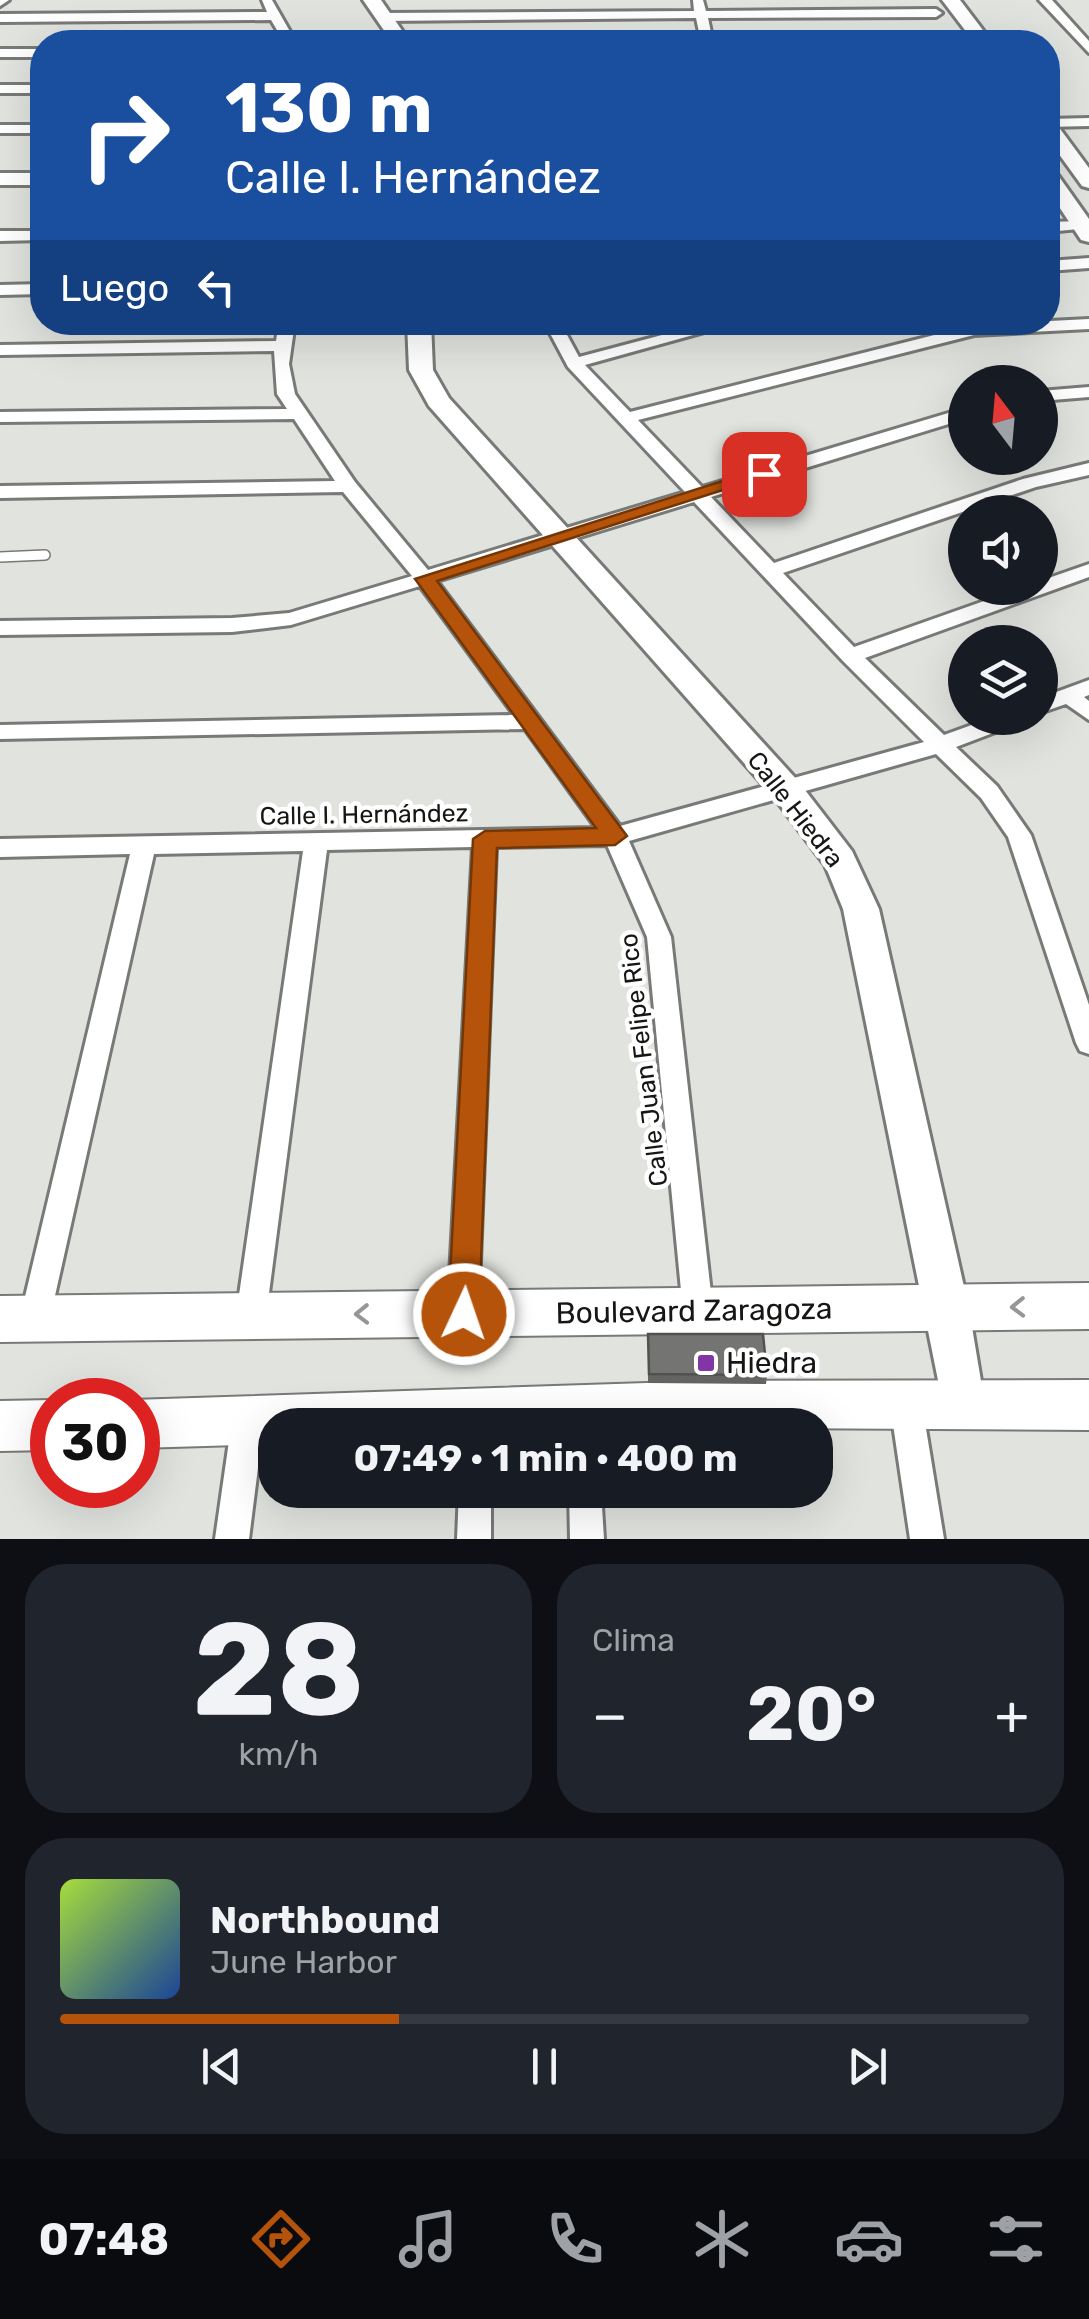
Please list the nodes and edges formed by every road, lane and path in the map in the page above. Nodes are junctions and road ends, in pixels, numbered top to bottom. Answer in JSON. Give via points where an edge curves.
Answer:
{"nodes":[{"id":1,"x":266,"y":0,"type":"edge"},
{"id":2,"x":372,"y":0,"type":"edge"},
{"id":3,"x":697,"y":0,"type":"edge"},
{"id":4,"x":951,"y":0,"type":"edge"},
{"id":5,"x":1045,"y":0,"type":"edge"},
{"id":6,"x":936,"y":14,"type":"edge"},
{"id":7,"x":701,"y":15,"type":"junction"},
{"id":8,"x":275,"y":16,"type":"junction"},
{"id":9,"x":384,"y":17,"type":"junction"},
{"id":10,"x":0,"y":18,"type":"edge"},
{"id":11,"x":283,"y":30,"type":"edge"},
{"id":12,"x":393,"y":30,"type":"edge"},
{"id":13,"x":704,"y":30,"type":"edge"},
{"id":14,"x":975,"y":30,"type":"edge"},
{"id":15,"x":1089,"y":49,"type":"edge"},
{"id":16,"x":30,"y":52,"type":"edge"},
{"id":17,"x":0,"y":53,"type":"edge"},
{"id":18,"x":0,"y":88,"type":"edge"},
{"id":19,"x":30,"y":89,"type":"edge"},
{"id":20,"x":1089,"y":122,"type":"edge"},
{"id":21,"x":1060,"y":124,"type":"edge"},
{"id":22,"x":0,"y":129,"type":"edge"},
{"id":23,"x":30,"y":129,"type":"edge"},
{"id":24,"x":1060,"y":141,"type":"edge"},
{"id":25,"x":1060,"y":176,"type":"edge"},
{"id":26,"x":1087,"y":177,"type":"edge"},
{"id":27,"x":0,"y":179,"type":"edge"},
{"id":28,"x":30,"y":179,"type":"edge"},
{"id":29,"x":1060,"y":193,"type":"edge"},
{"id":30,"x":1060,"y":228,"type":"edge"},
{"id":31,"x":1086,"y":231,"type":"edge"},
{"id":32,"x":0,"y":236,"type":"edge"},
{"id":33,"x":30,"y":236,"type":"edge"},
{"id":34,"x":1089,"y":263,"type":"edge"},
{"id":35,"x":1060,"y":265,"type":"edge"},
{"id":36,"x":0,"y":290,"type":"edge"},
{"id":37,"x":30,"y":290,"type":"edge"},
{"id":38,"x":1089,"y":324,"type":"edge"},
{"id":39,"x":1060,"y":326,"type":"edge"},
{"id":40,"x":266,"y":335,"type":"edge"},
{"id":41,"x":284,"y":335,"type":"edge"},
{"id":42,"x":419,"y":335,"type":"edge"},
{"id":43,"x":559,"y":335,"type":"edge"},
{"id":44,"x":669,"y":335,"type":"edge"},
{"id":45,"x":954,"y":335,"type":"edge"},
{"id":46,"x":0,"y":350,"type":"edge"},
{"id":47,"x":574,"y":363,"type":"junction"},
{"id":48,"x":1089,"y":392,"type":"edge"},
{"id":49,"x":1058,"y":395,"type":"edge"},
{"id":50,"x":299,"y":414,"type":"junction"},
{"id":51,"x":948,"y":417,"type":"edge"},
{"id":52,"x":0,"y":418,"type":"edge"},
{"id":53,"x":626,"y":418,"type":"junction"},
{"id":54,"x":1089,"y":469,"type":"edge"},
{"id":55,"x":348,"y":486,"type":"junction"},
{"id":56,"x":0,"y":492,"type":"edge"},
{"id":57,"x":696,"y":494,"type":"junction"},
{"id":58,"x":559,"y":536,"type":"junction"},
{"id":59,"x":45,"y":555,"type":"dead end"},
{"id":60,"x":0,"y":557,"type":"edge"},
{"id":61,"x":1089,"y":570,"type":"edge"},
{"id":62,"x":770,"y":572,"type":"junction"},
{"id":63,"x":425,"y":579,"type":"junction"},
{"id":64,"x":0,"y":628,"type":"edge"},
{"id":65,"x":850,"y":656,"type":"junction"},
{"id":66,"x":1079,"y":691,"type":"edge"},
{"id":67,"x":1089,"y":713,"type":"edge"},
{"id":68,"x":526,"y":722,"type":"junction"},
{"id":69,"x":0,"y":732,"type":"edge"},
{"id":70,"x":966,"y":735,"type":"edge"},
{"id":71,"x":940,"y":745,"type":"junction"},
{"id":72,"x":786,"y":789,"type":"junction"},
{"id":73,"x":615,"y":836,"type":"junction"},
{"id":74,"x":485,"y":839,"type":"junction"},
{"id":75,"x":316,"y":842,"type":"junction"},
{"id":76,"x":0,"y":848,"type":"edge"},
{"id":77,"x":143,"y":848,"type":"junction"},
{"id":78,"x":1089,"y":1043,"type":"edge"},
{"id":79,"x":1089,"y":1306,"type":"edge"},
{"id":80,"x":946,"y":1309,"type":"junction"},
{"id":81,"x":698,"y":1310,"type":"junction"},
{"id":82,"x":464,"y":1314,"type":"junction"},
{"id":83,"x":251,"y":1316,"type":"junction"},
{"id":84,"x":18,"y":1318,"type":"edge"},
{"id":85,"x":906,"y":1404,"type":"junction"},
{"id":86,"x":962,"y":1404,"type":"junction"},
{"id":87,"x":1089,"y":1405,"type":"edge"},
{"id":88,"x":806,"y":1408,"type":"edge"},
{"id":89,"x":248,"y":1420,"type":"junction"},
{"id":90,"x":258,"y":1420,"type":"edge"},
{"id":91,"x":160,"y":1422,"type":"edge"},
{"id":92,"x":475,"y":1508,"type":"edge"},
{"id":93,"x":586,"y":1508,"type":"edge"},
{"id":94,"x":232,"y":1539,"type":"edge"},
{"id":95,"x":474,"y":1539,"type":"edge"},
{"id":96,"x":587,"y":1539,"type":"edge"},
{"id":97,"x":927,"y":1539,"type":"edge"}],
"edges":[{"from":1,"to":8,"type":"street"},
{"from":2,"to":9,"type":"street"},
{"from":3,"to":7,"type":"street"},
{"from":4,"to":14,"type":"street"},
{"from":5,"to":15,"type":"street"},
{"from":6,"to":7,"type":"street"},
{"from":7,"to":9,"type":"street"},
{"from":7,"to":13,"type":"street"},
{"from":8,"to":10,"type":"street"},
{"from":8,"to":11,"type":"street"},
{"from":9,"to":12,"type":"street"},
{"from":16,"to":17,"type":"street"},
{"from":18,"to":19,"type":"street"},
{"from":20,"to":21,"type":"street"},
{"from":22,"to":23,"type":"street"},
{"from":24,"to":26,"type":"street"},
{"from":25,"to":26,"type":"street"},
{"from":27,"to":28,"type":"street"},
{"from":29,"to":31,"type":"street"},
{"from":30,"to":31,"type":"street"},
{"from":32,"to":33,"type":"street"},
{"from":34,"to":35,"type":"street"},
{"from":36,"to":37,"type":"street"},
{"from":38,"to":39,"type":"street"},
{"from":40,"to":46,"type":"street"},
{"from":41,"to":50,"type":"street","name":"Calle Juan Felipe Rico","via":[[282,379]]},
{"from":42,"to":58,"type":"street","name":"Calle Hiedra","via":[[427,385]]},
{"from":43,"to":47,"type":"street"},
{"from":44,"to":47,"type":"street"},
{"from":45,"to":53,"type":"street"},
{"from":47,"to":53,"type":"street"},
{"from":48,"to":49,"type":"street"},
{"from":50,"to":52,"type":"street"},
{"from":50,"to":55,"type":"street","name":"Calle Juan Felipe Rico"},
{"from":51,"to":57,"type":"street"},
{"from":53,"to":57,"type":"street"},
{"from":54,"to":62,"type":"street"},
{"from":55,"to":56,"type":"street"},
{"from":55,"to":63,"type":"street","name":"Calle Juan Felipe Rico"},
{"from":57,"to":58,"type":"street"},
{"from":57,"to":62,"type":"street"},
{"from":58,"to":63,"type":"street"},
{"from":58,"to":72,"type":"street","name":"Calle Hiedra"},
{"from":59,"to":60,"type":"lane"},
{"from":61,"to":65,"type":"street"},
{"from":62,"to":65,"type":"street"},
{"from":63,"to":64,"type":"street","via":[[275,622]]},
{"from":63,"to":68,"type":"street","name":"Calle Juan Felipe Rico"},
{"from":65,"to":71,"type":"street"},
{"from":66,"to":67,"type":"street"},
{"from":68,"to":69,"type":"street"},
{"from":68,"to":73,"type":"street","name":"Calle Juan Felipe Rico"},
{"from":70,"to":71,"type":"street","name":"Calle I. Hernández"},
{"from":71,"to":72,"type":"street","name":"Calle I. Hernández"},
{"from":71,"to":78,"type":"street","via":[[988,792],[1018,835]]},
{"from":72,"to":73,"type":"street","name":"Calle I. Hernández"},
{"from":72,"to":80,"type":"street","name":"Calle Hiedra","via":[[840,860],[862,909]]},
{"from":73,"to":74,"type":"street","name":"Calle I. Hernández"},
{"from":73,"to":81,"type":"street","name":"Calle Juan Felipe Rico","via":[[660,937]]},
{"from":74,"to":75,"type":"street","name":"Calle I. Hernández"},
{"from":74,"to":82,"type":"street"},
{"from":75,"to":77,"type":"street","name":"Calle I. Hernández"},
{"from":75,"to":83,"type":"street"},
{"from":76,"to":77,"type":"street","name":"Calle I. Hernández"},
{"from":77,"to":84,"type":"street"},
{"from":79,"to":80,"type":"main road","name":"Boulevard Zaragoza","one_way":true},
{"from":80,"to":81,"type":"main road","name":"Boulevard Zaragoza"},
{"from":80,"to":86,"type":"street","name":"Calle Hiedra"},
{"from":81,"to":82,"type":"main road","name":"Boulevard Zaragoza"},
{"from":82,"to":83,"type":"main road","name":"Boulevard Zaragoza","one_way":true},
{"from":83,"to":84,"type":"main road","name":"Boulevard Zaragoza"},
{"from":85,"to":86,"type":"main road"},
{"from":85,"to":88,"type":"main road"},
{"from":85,"to":97,"type":"street"},
{"from":86,"to":87,"type":"main road"},
{"from":89,"to":90,"type":"main road"},
{"from":89,"to":91,"type":"main road"},
{"from":89,"to":94,"type":"street"},
{"from":92,"to":95,"type":"street"},
{"from":93,"to":96,"type":"street"}]}
